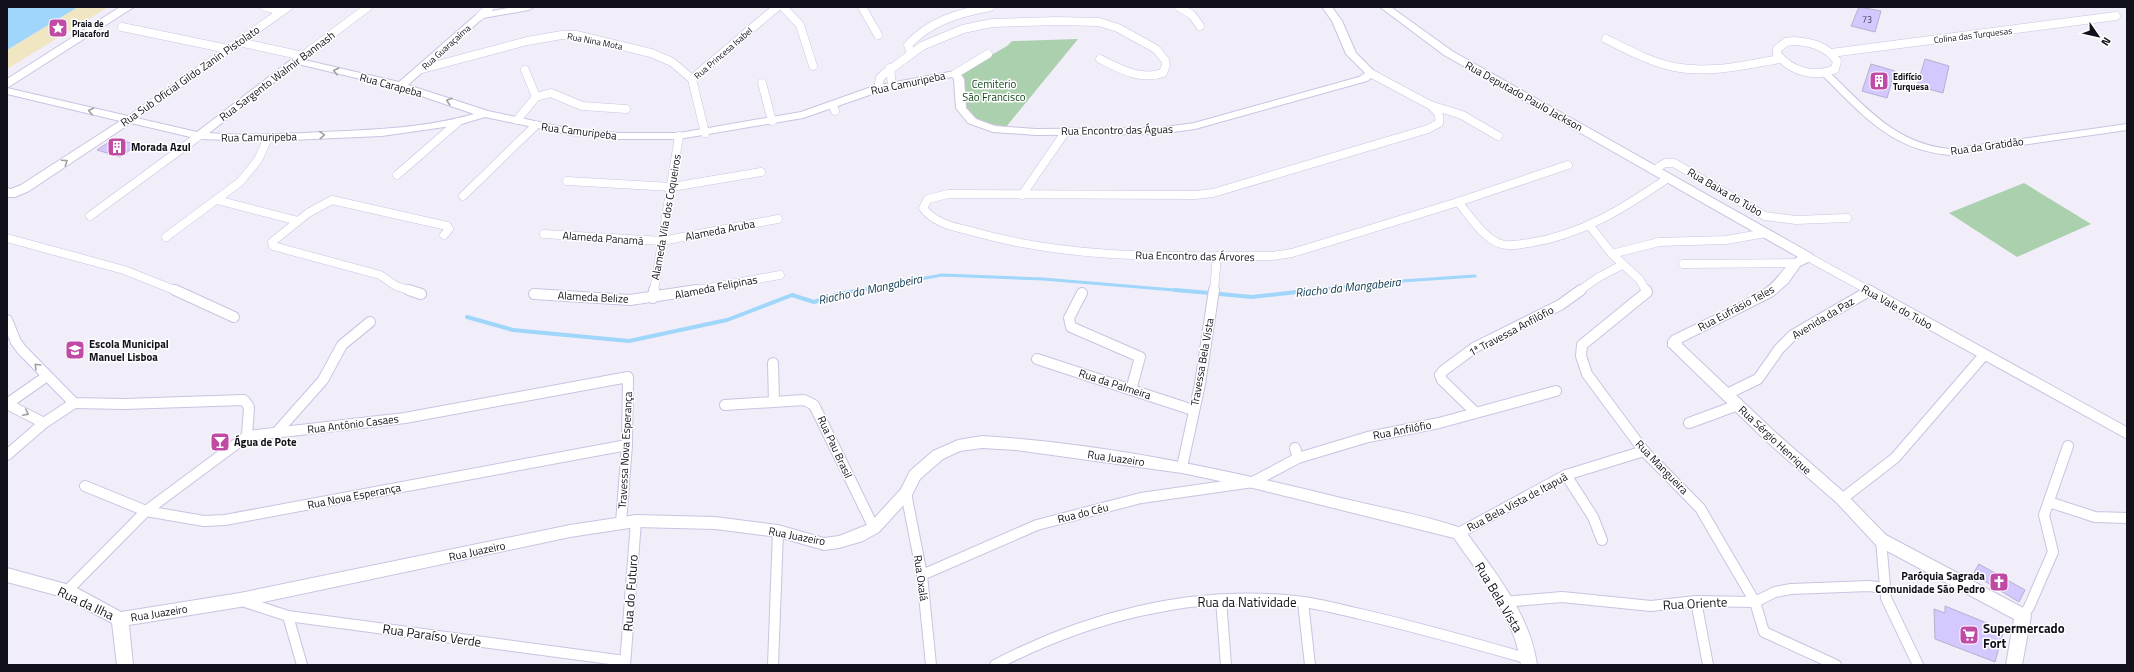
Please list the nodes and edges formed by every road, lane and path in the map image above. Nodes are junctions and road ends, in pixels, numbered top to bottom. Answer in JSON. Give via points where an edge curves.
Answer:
{"nodes":[{"id":1,"x":128,"y":7,"type":"edge"},
{"id":2,"x":266,"y":7,"type":"edge"},
{"id":3,"x":368,"y":7,"type":"edge"},
{"id":4,"x":490,"y":7,"type":"edge"},
{"id":5,"x":529,"y":7,"type":"edge"},
{"id":6,"x":777,"y":7,"type":"edge"},
{"id":7,"x":783,"y":7,"type":"edge"},
{"id":8,"x":862,"y":7,"type":"edge"},
{"id":9,"x":990,"y":7,"type":"edge"},
{"id":10,"x":1180,"y":7,"type":"edge"},
{"id":11,"x":1327,"y":7,"type":"edge"},
{"id":12,"x":1385,"y":7,"type":"edge"},
{"id":13,"x":285,"y":9,"type":"edge"},
{"id":14,"x":480,"y":16,"type":"junction"},
{"id":15,"x":2116,"y":16,"type":"dead end"},
{"id":16,"x":1200,"y":26,"type":"dead end"},
{"id":17,"x":122,"y":27,"type":"dead end"},
{"id":18,"x":878,"y":35,"type":"dead end"},
{"id":19,"x":1606,"y":38,"type":"dead end"},
{"id":20,"x":239,"y":42,"type":"junction"},
{"id":21,"x":228,"y":49,"type":"junction"},
{"id":22,"x":911,"y":53,"type":"junction"},
{"id":23,"x":1831,"y":53,"type":"junction"},
{"id":24,"x":988,"y":54,"type":"dead end"},
{"id":25,"x":300,"y":59,"type":"junction"},
{"id":26,"x":1100,"y":59,"type":"dead end"},
{"id":27,"x":1780,"y":59,"type":"junction"},
{"id":28,"x":813,"y":66,"type":"dead end"},
{"id":29,"x":890,"y":68,"type":"junction"},
{"id":30,"x":422,"y":69,"type":"junction"},
{"id":31,"x":525,"y":70,"type":"dead end"},
{"id":32,"x":1825,"y":73,"type":"junction"},
{"id":33,"x":954,"y":74,"type":"junction"},
{"id":34,"x":1372,"y":74,"type":"junction"},
{"id":35,"x":692,"y":79,"type":"junction"},
{"id":36,"x":762,"y":83,"type":"dead end"},
{"id":37,"x":7,"y":84,"type":"edge"},
{"id":38,"x":892,"y":85,"type":"junction"},
{"id":39,"x":401,"y":86,"type":"junction"},
{"id":40,"x":878,"y":88,"type":"junction"},
{"id":41,"x":7,"y":91,"type":"edge"},
{"id":42,"x":536,"y":97,"type":"junction"},
{"id":43,"x":1430,"y":105,"type":"junction"},
{"id":44,"x":626,"y":109,"type":"dead end"},
{"id":45,"x":485,"y":114,"type":"junction"},
{"id":46,"x":129,"y":120,"type":"junction"},
{"id":47,"x":517,"y":120,"type":"junction"},
{"id":48,"x":772,"y":121,"type":"junction"},
{"id":49,"x":458,"y":122,"type":"junction"},
{"id":50,"x":536,"y":125,"type":"junction"},
{"id":51,"x":2127,"y":127,"type":"edge"},
{"id":52,"x":1066,"y":131,"type":"junction"},
{"id":53,"x":706,"y":132,"type":"junction"},
{"id":54,"x":199,"y":136,"type":"junction"},
{"id":55,"x":679,"y":136,"type":"junction"},
{"id":56,"x":1498,"y":136,"type":"dead end"},
{"id":57,"x":268,"y":138,"type":"junction"},
{"id":58,"x":1568,"y":165,"type":"dead end"},
{"id":59,"x":1654,"y":170,"type":"junction"},
{"id":60,"x":761,"y":172,"type":"dead end"},
{"id":61,"x":397,"y":175,"type":"dead end"},
{"id":62,"x":1668,"y":178,"type":"junction"},
{"id":63,"x":567,"y":181,"type":"dead end"},
{"id":64,"x":672,"y":187,"type":"junction"},
{"id":65,"x":8,"y":194,"type":"edge"},
{"id":66,"x":1022,"y":195,"type":"junction"},
{"id":67,"x":463,"y":196,"type":"dead end"},
{"id":68,"x":217,"y":200,"type":"junction"},
{"id":69,"x":1458,"y":202,"type":"junction"},
{"id":70,"x":90,"y":216,"type":"dead end"},
{"id":71,"x":1847,"y":218,"type":"dead end"},
{"id":72,"x":778,"y":219,"type":"dead end"},
{"id":73,"x":298,"y":221,"type":"junction"},
{"id":74,"x":1590,"y":226,"type":"junction"},
{"id":75,"x":1766,"y":233,"type":"junction"},
{"id":76,"x":444,"y":234,"type":"dead end"},
{"id":77,"x":544,"y":234,"type":"dead end"},
{"id":78,"x":166,"y":237,"type":"dead end"},
{"id":79,"x":7,"y":238,"type":"edge"},
{"id":80,"x":662,"y":241,"type":"junction"},
{"id":81,"x":1612,"y":254,"type":"junction"},
{"id":82,"x":1217,"y":256,"type":"junction"},
{"id":83,"x":1808,"y":257,"type":"junction"},
{"id":84,"x":1796,"y":263,"type":"junction"},
{"id":85,"x":1684,"y":264,"type":"dead end"},
{"id":86,"x":1622,"y":265,"type":"junction"},
{"id":87,"x":780,"y":275,"type":"dead end"},
{"id":88,"x":1869,"y":291,"type":"junction"},
{"id":89,"x":1082,"y":293,"type":"dead end"},
{"id":90,"x":422,"y":294,"type":"dead end"},
{"id":91,"x":534,"y":294,"type":"dead end"},
{"id":92,"x":652,"y":298,"type":"junction"},
{"id":93,"x":234,"y":317,"type":"dead end"},
{"id":94,"x":7,"y":320,"type":"edge"},
{"id":95,"x":370,"y":322,"type":"dead end"},
{"id":96,"x":1677,"y":339,"type":"joint"},
{"id":97,"x":1984,"y":355,"type":"junction"},
{"id":98,"x":1037,"y":359,"type":"dead end"},
{"id":99,"x":773,"y":363,"type":"dead end"},
{"id":100,"x":47,"y":376,"type":"junction"},
{"id":101,"x":628,"y":377,"type":"joint"},
{"id":102,"x":1131,"y":390,"type":"junction"},
{"id":103,"x":1556,"y":391,"type":"dead end"},
{"id":104,"x":1727,"y":394,"type":"junction"},
{"id":105,"x":774,"y":402,"type":"junction"},
{"id":106,"x":74,"y":403,"type":"junction"},
{"id":107,"x":7,"y":404,"type":"edge"},
{"id":108,"x":725,"y":405,"type":"dead end"},
{"id":109,"x":1738,"y":405,"type":"junction"},
{"id":110,"x":1193,"y":410,"type":"junction"},
{"id":111,"x":1475,"y":412,"type":"junction"},
{"id":112,"x":44,"y":423,"type":"junction"},
{"id":113,"x":1689,"y":423,"type":"dead end"},
{"id":114,"x":2127,"y":432,"type":"edge"},
{"id":115,"x":276,"y":433,"type":"junction"},
{"id":116,"x":247,"y":436,"type":"junction"},
{"id":117,"x":627,"y":445,"type":"junction"},
{"id":118,"x":2068,"y":446,"type":"dead end"},
{"id":119,"x":1295,"y":448,"type":"dead end"},
{"id":120,"x":1644,"y":451,"type":"junction"},
{"id":121,"x":7,"y":455,"type":"edge"},
{"id":122,"x":1298,"y":458,"type":"junction"},
{"id":123,"x":1182,"y":467,"type":"junction"},
{"id":124,"x":1566,"y":475,"type":"junction"},
{"id":125,"x":1253,"y":482,"type":"junction"},
{"id":126,"x":85,"y":486,"type":"dead end"},
{"id":127,"x":906,"y":492,"type":"junction"},
{"id":128,"x":1842,"y":499,"type":"junction"},
{"id":129,"x":2049,"y":502,"type":"junction"},
{"id":130,"x":146,"y":511,"type":"junction"},
{"id":131,"x":2127,"y":518,"type":"edge"},
{"id":132,"x":628,"y":522,"type":"junction"},
{"id":133,"x":874,"y":528,"type":"junction"},
{"id":134,"x":778,"y":532,"type":"junction"},
{"id":135,"x":1459,"y":533,"type":"junction"},
{"id":136,"x":1602,"y":540,"type":"dead end"},
{"id":137,"x":1881,"y":540,"type":"junction"},
{"id":138,"x":7,"y":574,"type":"edge"},
{"id":139,"x":922,"y":575,"type":"junction"},
{"id":140,"x":1884,"y":588,"type":"junction"},
{"id":141,"x":67,"y":592,"type":"junction"},
{"id":142,"x":240,"y":600,"type":"junction"},
{"id":143,"x":1221,"y":600,"type":"junction"},
{"id":144,"x":1696,"y":601,"type":"junction"},
{"id":145,"x":1303,"y":602,"type":"junction"},
{"id":146,"x":1504,"y":602,"type":"junction"},
{"id":147,"x":1755,"y":602,"type":"junction"},
{"id":148,"x":288,"y":616,"type":"junction"},
{"id":149,"x":2023,"y":616,"type":"junction"},
{"id":150,"x":120,"y":619,"type":"junction"},
{"id":151,"x":1529,"y":662,"type":"edge"},
{"id":152,"x":625,"y":663,"type":"edge"},
{"id":153,"x":125,"y":665,"type":"edge"},
{"id":154,"x":302,"y":665,"type":"edge"},
{"id":155,"x":773,"y":665,"type":"edge"},
{"id":156,"x":931,"y":665,"type":"edge"},
{"id":157,"x":995,"y":665,"type":"edge"},
{"id":158,"x":1226,"y":665,"type":"edge"},
{"id":159,"x":1310,"y":665,"type":"edge"},
{"id":160,"x":1708,"y":665,"type":"edge"},
{"id":161,"x":1836,"y":665,"type":"edge"},
{"id":162,"x":1918,"y":665,"type":"edge"},
{"id":163,"x":2014,"y":665,"type":"edge"}],
"edges":[{"from":1,"to":37,"type":"main road"},
{"from":2,"to":13,"type":"street"},
{"from":3,"to":25,"type":"street","name":"Rua Sargento Walmir Bannash"},
{"from":4,"to":14,"type":"street","name":"Rua Guaraçaíma"},
{"from":5,"to":14,"type":"main road"},
{"from":6,"to":35,"type":"street","name":"Rua Princesa Isabel"},
{"from":7,"to":28,"type":"street","via":[[800,26]]},
{"from":8,"to":18,"type":"street"},
{"from":9,"to":22,"type":"street","via":[[954,16],[928,28],[908,44]]},
{"from":10,"to":16,"type":"street","via":[[1192,15]]},
{"from":11,"to":34,"type":"main road","via":[[1338,21],[1351,54]]},
{"from":12,"to":59,"type":"main road","name":"Rua Deputado Paulo Jackson","via":[[1448,53]]},
{"from":13,"to":20,"type":"street","name":"Rua Sub Oficial Gildo Zanin Pistolato"},
{"from":14,"to":30,"type":"main road","name":"Rua Guaraçaíma"},
{"from":15,"to":23,"type":"street","name":"Colina das Turquesas"},
{"from":17,"to":21,"type":"street"},
{"from":19,"to":27,"type":"street","via":[[1652,61],[1687,69]]},
{"from":20,"to":21,"type":"street","name":"Rua Sub Oficial Gildo Zanin Pistolato"},
{"from":20,"to":25,"type":"street","name":"Rua Carapeba"},
{"from":21,"to":46,"type":"street","name":"Rua Sub Oficial Gildo Zanin Pistolato"},
{"from":22,"to":26,"type":"street","via":[[949,33],[977,26],[1010,22],[1090,21],[1109,24],[1145,42],[1162,54],[1166,65],[1163,73],[1151,77],[1124,70]]},
{"from":22,"to":29,"type":"street"},
{"from":23,"to":27,"type":"street","via":[[1814,44],[1790,42],[1780,45],[1777,49]]},
{"from":23,"to":32,"type":"street","via":[[1837,65],[1835,69]]},
{"from":24,"to":33,"type":"street"},
{"from":39,"to":25,"type":"main road","name":"Rua Carapeba","one_way":true},
{"from":25,"to":54,"type":"main road","name":"Rua Sargento Walmir Bannash"},
{"from":27,"to":32,"type":"street","via":[[1800,70]]},
{"from":29,"to":38,"type":"street"},
{"from":29,"to":40,"type":"street","via":[[880,78]]},
{"from":30,"to":35,"type":"street","name":"Rua Nina Mota","via":[[562,34],[651,53],[672,62]]},
{"from":30,"to":39,"type":"main road","name":"Rua Guaraçaíma"},
{"from":31,"to":42,"type":"street"},
{"from":32,"to":51,"type":"street","name":"Rua da Gratidão","via":[[1894,135],[1911,145],[1931,150],[1950,152]]},
{"from":33,"to":38,"type":"main road","name":"Rua Camuripeba"},
{"from":33,"to":52,"type":"main road","name":"Rua Encontro das Águas","via":[[959,79],[961,108],[972,121],[981,126],[1021,132]]},
{"from":34,"to":43,"type":"street"},
{"from":34,"to":52,"type":"main road","name":"Rua Encontro das Águas","via":[[1363,79],[1195,126],[1158,131]]},
{"from":35,"to":53,"type":"street","name":"Rua Princesa Isabel"},
{"from":36,"to":48,"type":"street"},
{"from":38,"to":40,"type":"main road","name":"Rua Camuripeba"},
{"from":45,"to":39,"type":"main road","name":"Rua Carapeba","one_way":true},
{"from":40,"to":48,"type":"main road","name":"Rua Camuripeba","via":[[834,108]]},
{"from":46,"to":41,"type":"main road","name":"Rua Camuripeba","one_way":true},
{"from":42,"to":44,"type":"street","via":[[554,92],[578,105]]},
{"from":42,"to":47,"type":"street"},
{"from":43,"to":56,"type":"street","via":[[1462,115]]},
{"from":43,"to":66,"type":"street","name":"Rua Encontro das Árvores","via":[[1440,114],[1440,118],[1439,122],[1428,129],[1214,193]]},
{"from":45,"to":47,"type":"main road","name":"Rua Camuripeba"},
{"from":45,"to":49,"type":"main road","name":"Rua Camuripeba"},
{"from":46,"to":54,"type":"main road","name":"Rua Camuripeba"},
{"from":65,"to":46,"type":"main road","name":"Rua Sub Oficial Gildo Zanin Pistolato","one_way":true,"via":[[32,184]]},
{"from":47,"to":50,"type":"main road","name":"Rua Camuripeba"},
{"from":48,"to":53,"type":"main road","name":"Rua Camuripeba"},
{"from":57,"to":49,"type":"main road","name":"Rua Camuripeba","one_way":true,"via":[[382,133]]},
{"from":49,"to":61,"type":"street"},
{"from":50,"to":55,"type":"main road","name":"Rua Camuripeba","via":[[571,132],[619,136]]},
{"from":50,"to":67,"type":"street"},
{"from":52,"to":66,"type":"street"},
{"from":53,"to":55,"type":"main road","name":"Rua Camuripeba"},
{"from":54,"to":57,"type":"main road","name":"Rua Camuripeba"},
{"from":54,"to":70,"type":"street","name":"Rua Sargento Walmir Bannash"},
{"from":55,"to":64,"type":"street","name":"Alameda Vila dos Coqueiros"},
{"from":57,"to":68,"type":"street","via":[[252,169]]},
{"from":58,"to":69,"type":"street","name":"Rua Encontro das Árvores"},
{"from":59,"to":62,"type":"main road","name":"Rua Deputado Paulo Jackson"},
{"from":59,"to":71,"type":"street","name":"Rua Baixa do Tubo","via":[[1665,162],[1674,163],[1765,216],[1800,221]]},
{"from":60,"to":64,"type":"street"},
{"from":62,"to":74,"type":"street","via":[[1614,214]]},
{"from":62,"to":75,"type":"main road","name":"Rua Vale do Tubo"},
{"from":63,"to":64,"type":"street"},
{"from":64,"to":80,"type":"street","name":"Alameda Vila dos Coqueiros"},
{"from":66,"to":82,"type":"street","name":"Rua Encontro das Árvores","via":[[948,194],[928,199],[923,208],[937,221],[972,232],[1066,251],[1107,255]]},
{"from":68,"to":73,"type":"street"},
{"from":68,"to":78,"type":"street"},
{"from":69,"to":74,"type":"street","via":[[1501,244],[1560,238]]},
{"from":69,"to":82,"type":"street","name":"Rua Encontro das Árvores","via":[[1283,255]]},
{"from":72,"to":80,"type":"street","name":"Alameda Aruba"},
{"from":73,"to":76,"type":"street","via":[[323,204],[336,200],[449,227]]},
{"from":73,"to":90,"type":"street","via":[[272,242],[273,246],[380,275],[396,286]]},
{"from":74,"to":81,"type":"street","name":"Rua Mangueira"},
{"from":75,"to":81,"type":"street","via":[[1728,241],[1658,242]]},
{"from":75,"to":83,"type":"main road","name":"Rua Vale do Tubo"},
{"from":77,"to":80,"type":"street","name":"Alameda Panamá"},
{"from":79,"to":93,"type":"street","via":[[124,270]]},
{"from":80,"to":92,"type":"street","name":"Alameda Vila dos Coqueiros"},
{"from":81,"to":86,"type":"street","name":"Rua Mangueira"},
{"from":82,"to":110,"type":"street","name":"Travessa Bela Vista","via":[[1212,308],[1200,384]]},
{"from":83,"to":84,"type":"main road","name":"Rua Eufrãsio Teles"},
{"from":83,"to":88,"type":"street","name":"Rua Vale do Tubo"},
{"from":84,"to":85,"type":"street"},
{"from":84,"to":96,"type":"main road","name":"Rua Eufrãsio Teles","via":[[1784,280],[1769,293]]},
{"from":86,"to":111,"type":"street","name":"1ª Travessa Anfilófio","via":[[1599,277],[1560,305],[1480,345],[1443,371],[1440,376],[1442,380]]},
{"from":86,"to":120,"type":"street","name":"Rua Mangueira","via":[[1640,280],[1647,292],[1582,345],[1580,356],[1587,374]]},
{"from":87,"to":92,"type":"street","name":"Alameda Felipinas"},
{"from":88,"to":97,"type":"street","name":"Rua Vale do Tubo"},
{"from":88,"to":104,"type":"street","name":"Avenida da Paz","via":[[1793,335],[1779,348],[1758,379]]},
{"from":89,"to":102,"type":"street","via":[[1069,318],[1071,327],[1140,357]]},
{"from":91,"to":92,"type":"street","name":"Alameda Belize","via":[[630,300]]},
{"from":100,"to":94,"type":"street","one_way":true,"via":[[16,342]]},
{"from":95,"to":115,"type":"street","via":[[342,345],[323,380]]},
{"from":96,"to":104,"type":"main road","name":"Rua Sérgio Henrique","via":[[1674,343],[1677,348]]},
{"from":97,"to":114,"type":"street","name":"Rua Vale do Tubo"},
{"from":97,"to":128,"type":"street","via":[[1895,458]]},
{"from":98,"to":102,"type":"street","name":"Rua da Palmeira"},
{"from":99,"to":105,"type":"street"},
{"from":100,"to":106,"type":"street"},
{"from":100,"to":107,"type":"street"},
{"from":101,"to":115,"type":"street","name":"Rua Antônio Casaes","via":[[405,418]]},
{"from":101,"to":117,"type":"street","name":"Travessa Nova Esperança"},
{"from":102,"to":110,"type":"street","name":"Rua da Palmeira"},
{"from":103,"to":111,"type":"street","name":"Rua Anfilófio"},
{"from":104,"to":109,"type":"main road","name":"Rua Sérgio Henrique"},
{"from":105,"to":108,"type":"street","name":"Rua Pau Brasil"},
{"from":105,"to":133,"type":"street","name":"Rua Pau Brasil","via":[[804,400],[814,404],[818,409]]},
{"from":106,"to":112,"type":"street"},
{"from":106,"to":116,"type":"street","via":[[244,400],[249,407]]},
{"from":107,"to":112,"type":"street","one_way":true},
{"from":109,"to":113,"type":"street"},
{"from":109,"to":128,"type":"main road","name":"Rua Sérgio Henrique"},
{"from":110,"to":123,"type":"street","name":"Travessa Bela Vista"},
{"from":111,"to":122,"type":"street","name":"Rua Anfilófio","via":[[1439,423],[1368,437]]},
{"from":112,"to":121,"type":"street"},
{"from":115,"to":116,"type":"street","name":"Rua Antônio Casaes"},
{"from":116,"to":130,"type":"street"},
{"from":117,"to":130,"type":"street","name":"Rua Nova Esperança","via":[[225,520],[204,521]]},
{"from":117,"to":132,"type":"street","name":"Travessa Nova Esperança"},
{"from":118,"to":129,"type":"street"},
{"from":119,"to":122,"type":"street"},
{"from":120,"to":124,"type":"street","name":"Rua Bela Vista de Itapuã"},
{"from":120,"to":147,"type":"street","name":"Rua Mangueira","via":[[1700,508]]},
{"from":122,"to":125,"type":"street","name":"Rua Anfilófio"},
{"from":123,"to":125,"type":"main road","name":"Rua Juazeiro"},
{"from":123,"to":127,"type":"main road","name":"Rua Juazeiro","via":[[1016,444],[982,442],[958,446],[938,455],[915,475]]},
{"from":124,"to":135,"type":"street","name":"Rua Bela Vista de Itapuã"},
{"from":124,"to":136,"type":"street","via":[[1592,515]]},
{"from":125,"to":135,"type":"main road","name":"Rua Juazeiro"},
{"from":125,"to":139,"type":"street","name":"Rua do Céu","via":[[1141,498],[1037,525]]},
{"from":126,"to":130,"type":"street","name":"Rua Nova Esperança"},
{"from":127,"to":133,"type":"main road","name":"Rua Juazeiro"},
{"from":127,"to":139,"type":"street","name":"Rua Oxalá"},
{"from":128,"to":137,"type":"main road","name":"Rua Sérgio Henrique"},
{"from":129,"to":131,"type":"street","via":[[2095,517]]},
{"from":129,"to":149,"type":"street","via":[[2044,524],[2053,552]]},
{"from":130,"to":141,"type":"street"},
{"from":132,"to":134,"type":"main road","name":"Rua Juazeiro","via":[[715,523]]},
{"from":132,"to":142,"type":"main road","name":"Rua Juazeiro","via":[[570,531]]},
{"from":132,"to":152,"type":"street","name":"Rua do Futuro"},
{"from":133,"to":134,"type":"main road","name":"Rua Juazeiro","via":[[846,540],[824,544]]},
{"from":134,"to":155,"type":"street"},
{"from":135,"to":146,"type":"main road","name":"Rua Bela Vista"},
{"from":137,"to":140,"type":"street"},
{"from":137,"to":149,"type":"main road","name":"Rua Sérgio Henrique"},
{"from":138,"to":141,"type":"main road","name":"Rua da Ilha"},
{"from":139,"to":156,"type":"street","name":"Rua Oxalá"},
{"from":140,"to":147,"type":"street","name":"Rua Oriente","via":[[1869,586],[1791,589],[1775,592]]},
{"from":140,"to":162,"type":"street","via":[[1890,610]]},
{"from":141,"to":150,"type":"main road","name":"Rua da Ilha"},
{"from":142,"to":148,"type":"street","name":"Rua Paraíso Verde"},
{"from":142,"to":150,"type":"main road","name":"Rua Juazeiro"},
{"from":143,"to":145,"type":"street","name":"Rua da Natividade"},
{"from":143,"to":157,"type":"street","name":"Rua da Natividade","via":[[1160,605],[1112,615],[1064,631]]},
{"from":143,"to":158,"type":"street"},
{"from":144,"to":146,"type":"street","name":"Rua Oriente","via":[[1651,606],[1562,597]]},
{"from":144,"to":147,"type":"street","name":"Rua Oriente"},
{"from":144,"to":160,"type":"street"},
{"from":145,"to":151,"type":"street","name":"Rua da Natividade","via":[[1400,622]]},
{"from":145,"to":159,"type":"street"},
{"from":146,"to":151,"type":"main road","name":"Rua Bela Vista","via":[[1522,633]]},
{"from":147,"to":161,"type":"street","name":"Rua Mangueira","via":[[1764,632]]},
{"from":148,"to":152,"type":"street","name":"Rua Paraíso Verde"},
{"from":148,"to":154,"type":"street"},
{"from":149,"to":163,"type":"main road"},
{"from":150,"to":153,"type":"main road","name":"Rua da Ilha"}]}
